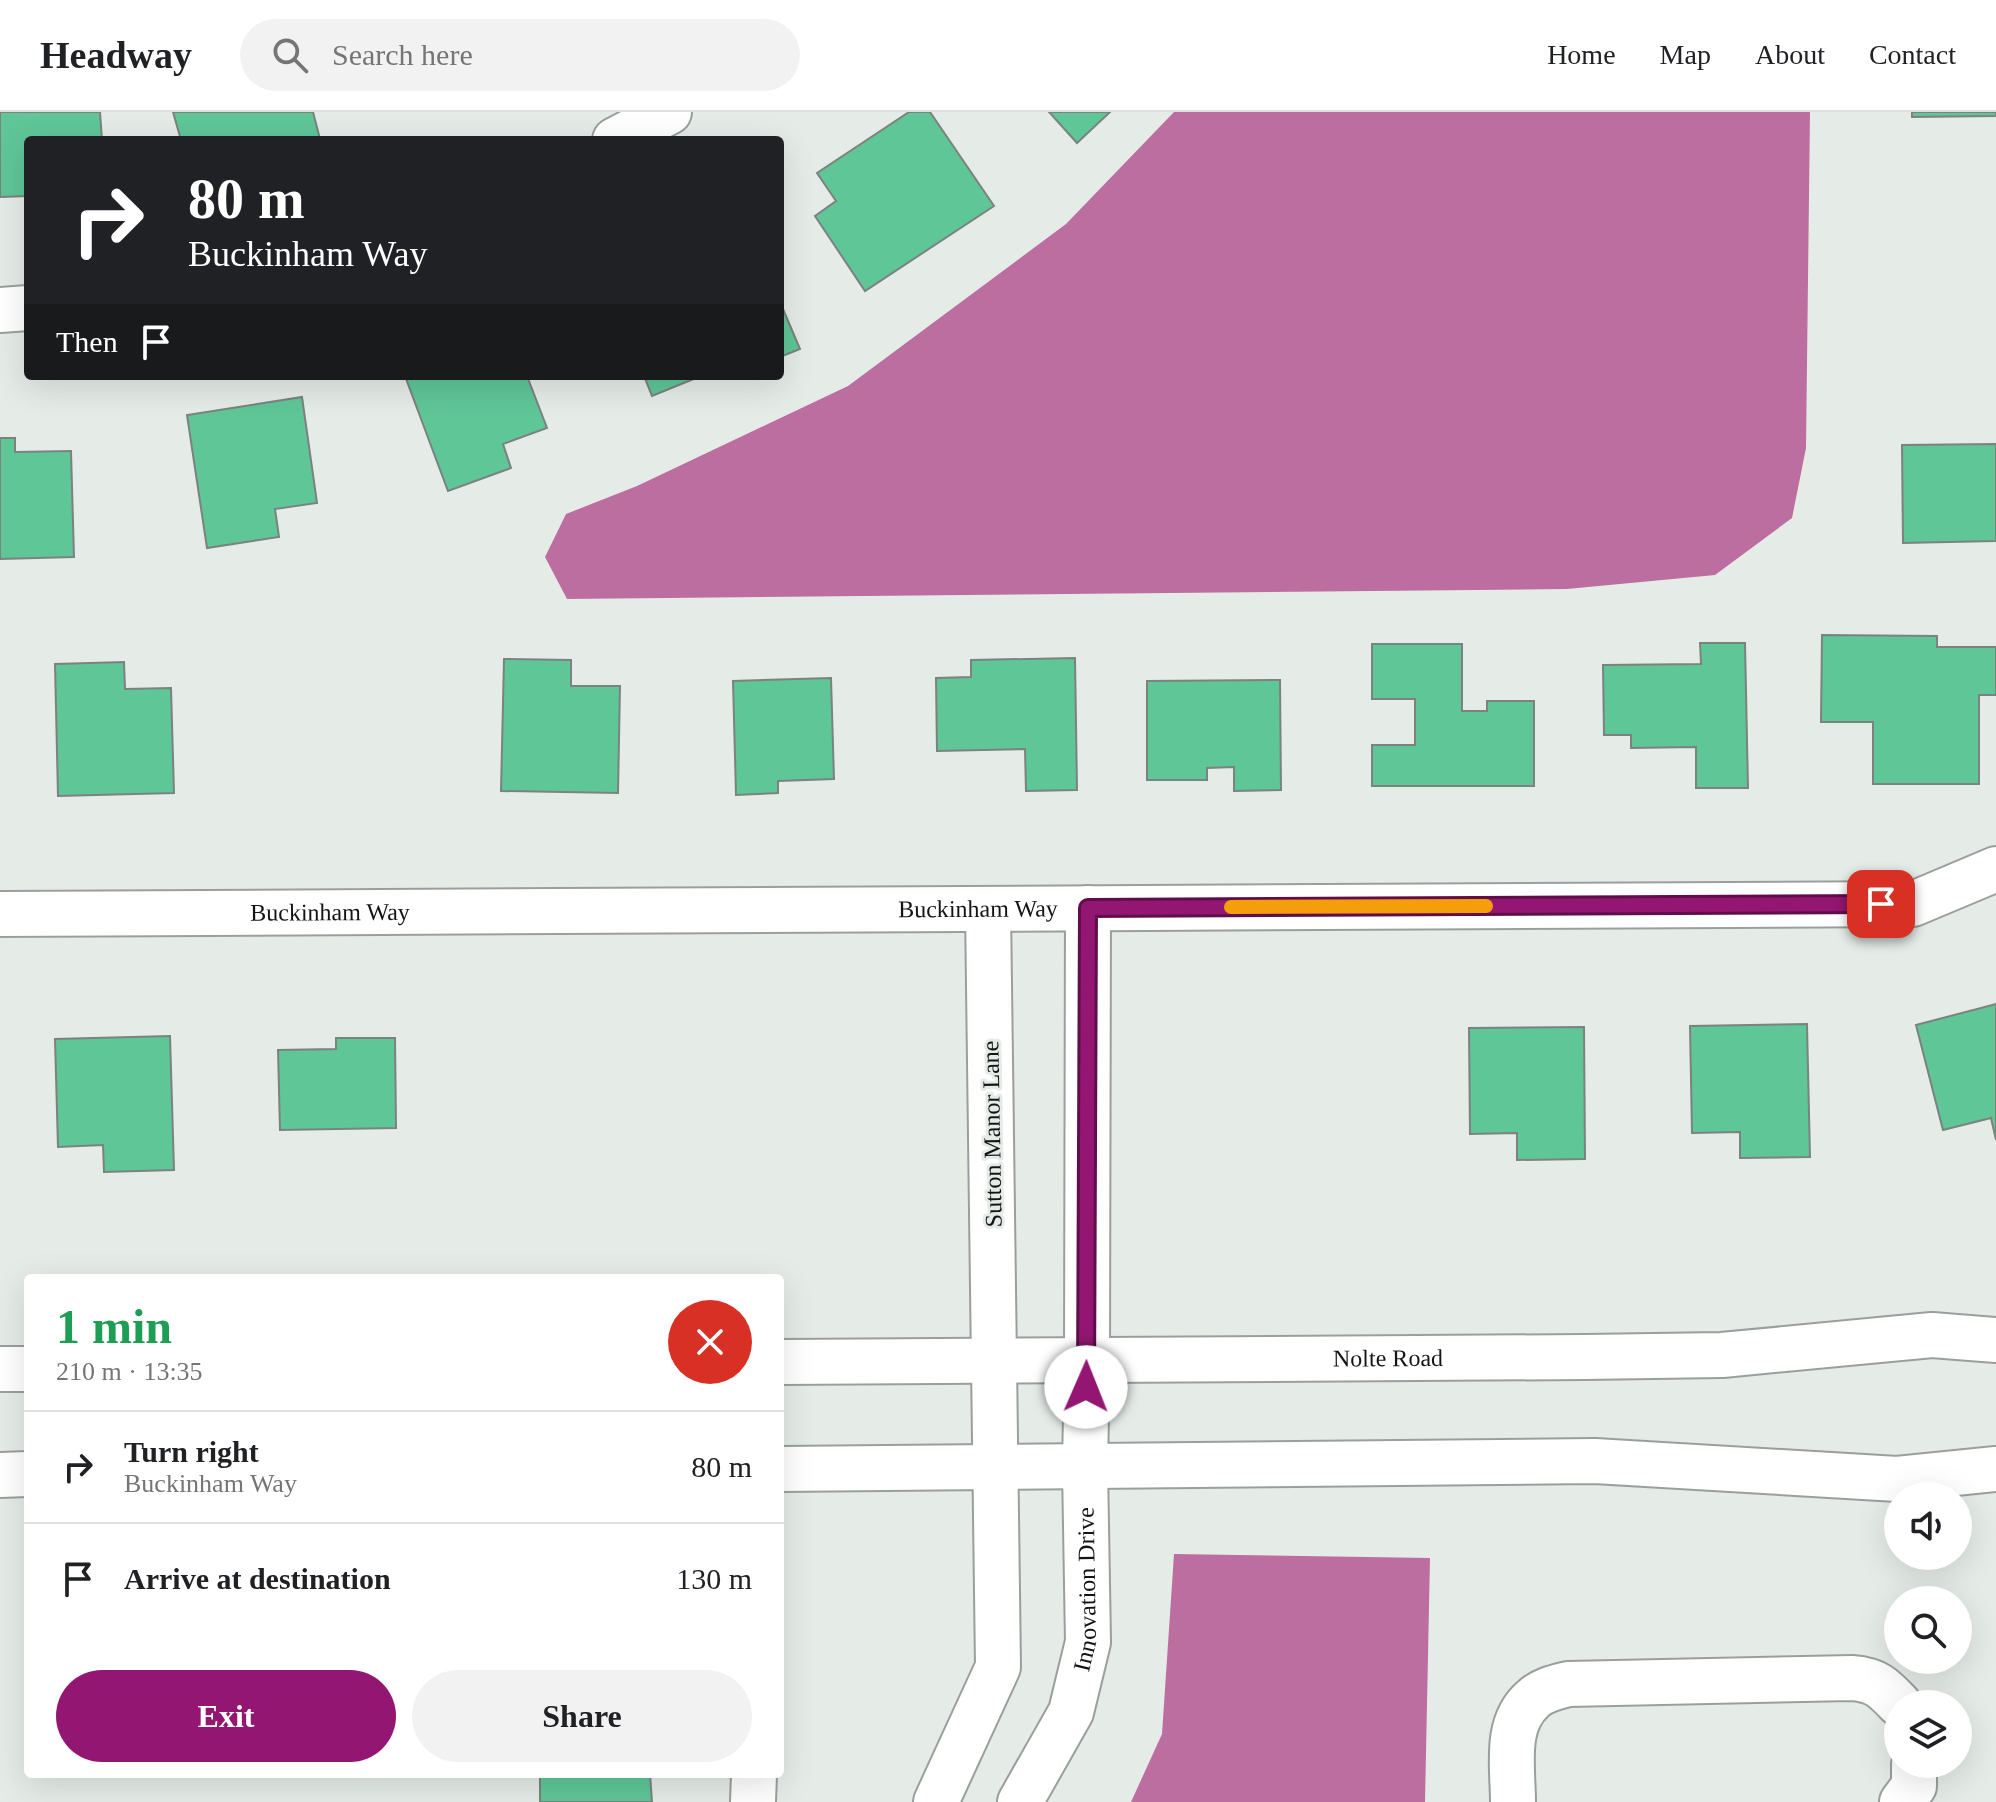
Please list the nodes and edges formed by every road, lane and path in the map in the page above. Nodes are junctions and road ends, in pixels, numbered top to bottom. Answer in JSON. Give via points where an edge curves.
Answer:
{"nodes":[{"id":1,"x":669,"y":112,"type":"edge"},
{"id":2,"x":623,"y":136,"type":"edge"},
{"id":3,"x":24,"y":308,"type":"edge"},
{"id":4,"x":0,"y":310,"type":"edge"},
{"id":5,"x":1996,"y":869,"type":"edge"},
{"id":6,"x":1088,"y":908,"type":"junction"},
{"id":7,"x":988,"y":909,"type":"junction"},
{"id":8,"x":0,"y":914,"type":"edge"},
{"id":9,"x":1996,"y":1340,"type":"edge"},
{"id":10,"x":995,"y":1360,"type":"junction"},
{"id":11,"x":1087,"y":1361,"type":"junction"},
{"id":12,"x":784,"y":1362,"type":"edge"},
{"id":13,"x":0,"y":1369,"type":"edge"},
{"id":14,"x":24,"y":1369,"type":"edge"},
{"id":15,"x":994,"y":1467,"type":"junction"},
{"id":16,"x":1085,"y":1467,"type":"junction"},
{"id":17,"x":784,"y":1469,"type":"edge"},
{"id":18,"x":1996,"y":1469,"type":"edge"},
{"id":19,"x":24,"y":1474,"type":"edge"},
{"id":20,"x":0,"y":1475,"type":"edge"},
{"id":21,"x":1886,"y":1690,"type":"edge"},
{"id":22,"x":754,"y":1778,"type":"edge"},
{"id":23,"x":1914,"y":1778,"type":"edge"},
{"id":24,"x":753,"y":1802,"type":"edge"},
{"id":25,"x":936,"y":1802,"type":"edge"},
{"id":26,"x":1020,"y":1802,"type":"edge"},
{"id":27,"x":1513,"y":1802,"type":"edge"},
{"id":28,"x":1902,"y":1802,"type":"edge"}],
"edges":[{"from":1,"to":2,"type":"street"},
{"from":3,"to":4,"type":"street"},
{"from":5,"to":6,"type":"street","name":"Buckinham Way","via":[[1913,904]]},
{"from":6,"to":7,"type":"street","name":"Buckinham Way"},
{"from":6,"to":11,"type":"street"},
{"from":7,"to":8,"type":"street","name":"Buckinham Way"},
{"from":7,"to":10,"type":"street","name":"Sutton Manor Lane"},
{"from":9,"to":11,"type":"street","name":"Nolte Road","via":[[1932,1335],[1707,1355]]},
{"from":10,"to":11,"type":"street","name":"Nolte Road"},
{"from":10,"to":12,"type":"street","name":"Nolte Road"},
{"from":10,"to":15,"type":"street"},
{"from":11,"to":16,"type":"street","name":"Innovation Drive"},
{"from":13,"to":14,"type":"street"},
{"from":15,"to":16,"type":"street"},
{"from":15,"to":17,"type":"street"},
{"from":15,"to":25,"type":"street","via":[[998,1667]]},
{"from":16,"to":18,"type":"street","via":[[1595,1461],[1897,1479]]},
{"from":16,"to":26,"type":"street","name":"Innovation Drive","via":[[1088,1642],[1071,1712]]},
{"from":19,"to":20,"type":"street"},
{"from":21,"to":27,"type":"street","via":[[1871,1680],[1852,1678],[1568,1684],[1548,1690],[1515,1722]]},
{"from":22,"to":24,"type":"street"},
{"from":23,"to":28,"type":"street"}]}
